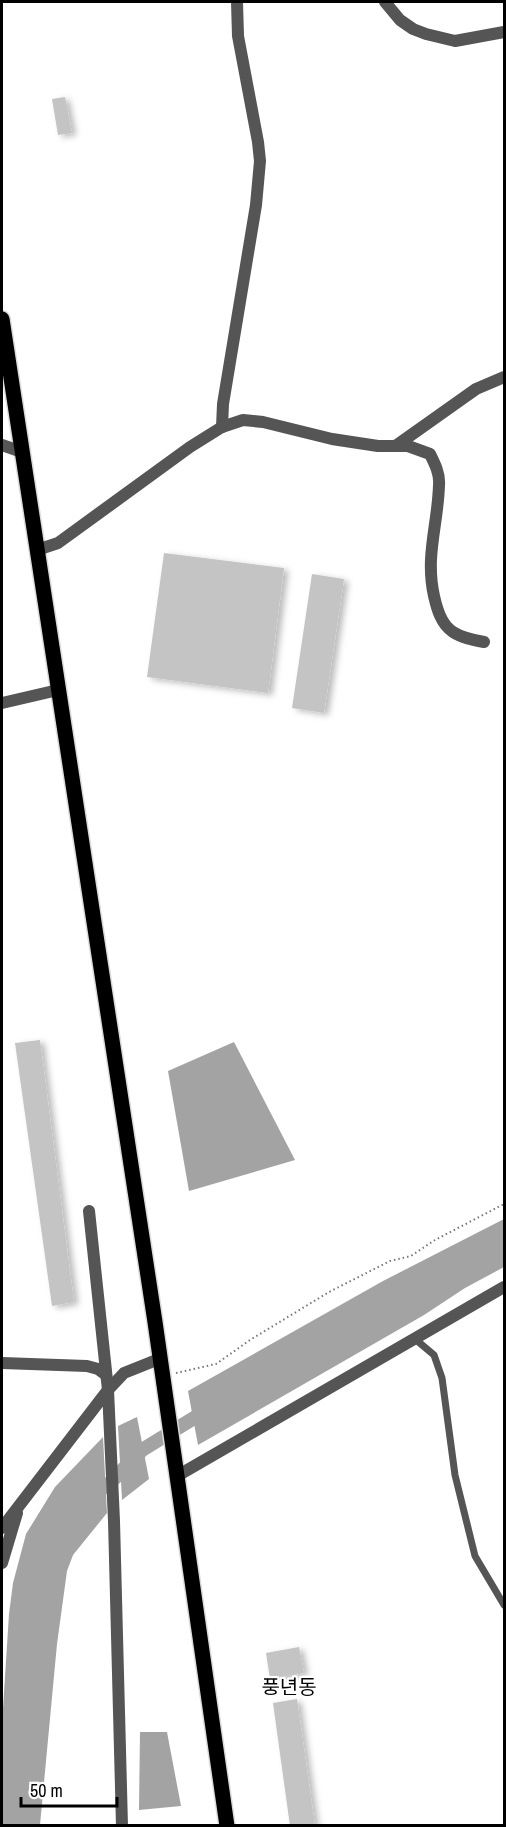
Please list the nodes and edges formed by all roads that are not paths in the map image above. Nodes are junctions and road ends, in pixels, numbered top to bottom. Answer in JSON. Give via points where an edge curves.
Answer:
{"nodes":[{"id":1,"x":237,"y":2,"type":"edge"},
{"id":2,"x":385,"y":2,"type":"edge"},
{"id":3,"x":504,"y":32,"type":"edge"},
{"id":4,"x":2,"y":319,"type":"edge"},
{"id":5,"x":504,"y":377,"type":"edge"},
{"id":6,"x":222,"y":427,"type":"junction"},
{"id":7,"x":2,"y":445,"type":"edge"},
{"id":8,"x":396,"y":446,"type":"junction"},
{"id":9,"x":22,"y":452,"type":"junction"},
{"id":10,"x":37,"y":550,"type":"junction"},
{"id":11,"x":484,"y":642,"type":"dead end"},
{"id":12,"x":58,"y":690,"type":"junction"},
{"id":13,"x":2,"y":703,"type":"edge"},
{"id":14,"x":89,"y":1211,"type":"dead end"},
{"id":15,"x":504,"y":1287,"type":"edge"},
{"id":16,"x":415,"y":1339,"type":"junction"},
{"id":17,"x":159,"y":1359,"type":"junction"},
{"id":18,"x":2,"y":1363,"type":"edge"},
{"id":19,"x":106,"y":1375,"type":"junction"},
{"id":20,"x":108,"y":1390,"type":"junction"},
{"id":21,"x":177,"y":1476,"type":"junction"},
{"id":22,"x":20,"y":1504,"type":"junction"},
{"id":23,"x":2,"y":1528,"type":"edge"},
{"id":24,"x":2,"y":1563,"type":"edge"},
{"id":25,"x":504,"y":1605,"type":"edge"},
{"id":26,"x":122,"y":1826,"type":"edge"},
{"id":27,"x":227,"y":1826,"type":"edge"}],
"edges":[{"from":1,"to":6,"type":"street","via":[[238,36],[260,161]]},
{"from":2,"to":3,"type":"street","via":[[400,20],[426,34],[455,41]]},
{"from":4,"to":9,"type":"main road"},
{"from":5,"to":8,"type":"street","via":[[476,388]]},
{"from":6,"to":8,"type":"street","via":[[243,420],[262,422],[332,439]]},
{"from":6,"to":10,"type":"street","via":[[58,543]]},
{"from":7,"to":9,"type":"street"},
{"from":8,"to":11,"type":"street","via":[[430,454],[437,468],[439,483],[430,563],[437,610],[452,631],[463,638]]},
{"from":9,"to":10,"type":"main road"},
{"from":10,"to":12,"type":"main road"},
{"from":12,"to":13,"type":"street"},
{"from":12,"to":17,"type":"main road"},
{"from":14,"to":19,"type":"street"},
{"from":15,"to":16,"type":"street"},
{"from":16,"to":21,"type":"street"},
{"from":16,"to":25,"type":"lane","via":[[434,1355],[442,1378],[455,1475],[475,1556]]},
{"from":17,"to":20,"type":"street","via":[[124,1373]]},
{"from":17,"to":21,"type":"main road"},
{"from":18,"to":19,"type":"street","via":[[87,1366]]},
{"from":19,"to":20,"type":"street"},
{"from":20,"to":22,"type":"street"},
{"from":20,"to":26,"type":"street"},
{"from":21,"to":27,"type":"main road"},
{"from":22,"to":23,"type":"street"},
{"from":22,"to":24,"type":"street"}]}
